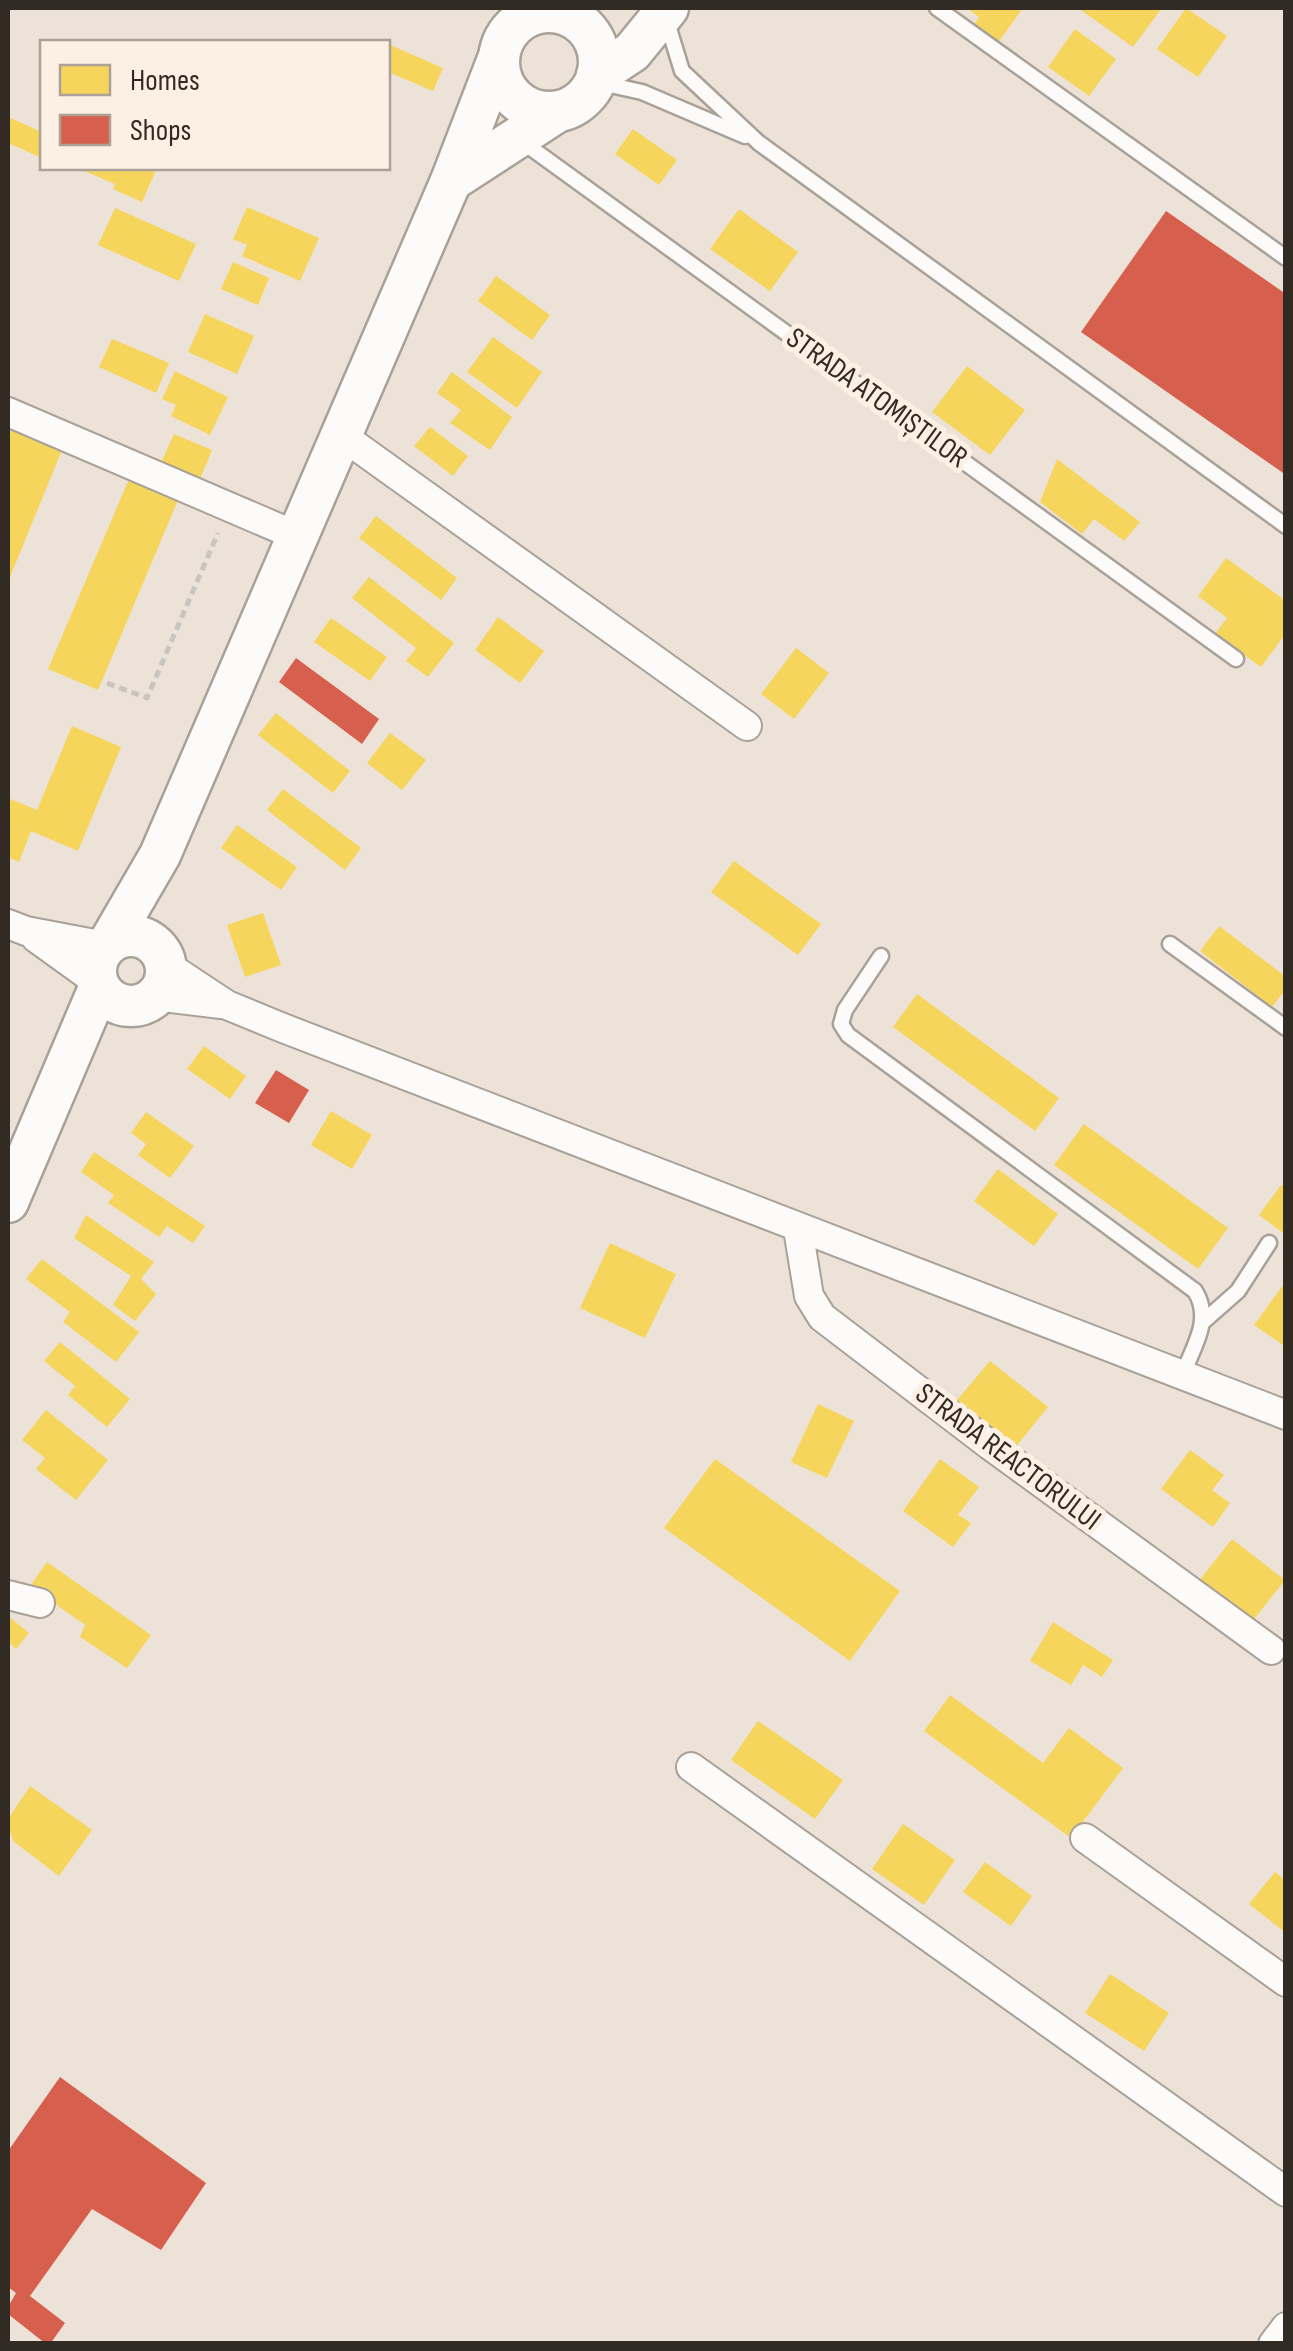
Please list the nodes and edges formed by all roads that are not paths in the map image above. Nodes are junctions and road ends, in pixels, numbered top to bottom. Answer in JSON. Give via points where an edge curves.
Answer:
{"nodes":[{"id":1,"x":937,"y":8,"type":"edge"},
{"id":2,"x":559,"y":10,"type":"edge"},
{"id":3,"x":666,"y":10,"type":"edge"},
{"id":4,"x":509,"y":32,"type":"edge"},
{"id":5,"x":595,"y":66,"type":"junction"},
{"id":6,"x":558,"y":112,"type":"junction"},
{"id":7,"x":517,"y":138,"type":"junction"},
{"id":8,"x":759,"y":143,"type":"junction"},
{"id":9,"x":451,"y":180,"type":"junction"},
{"id":10,"x":1286,"y":258,"type":"edge"},
{"id":11,"x":8,"y":412,"type":"edge"},
{"id":12,"x":340,"y":435,"type":"junction"},
{"id":13,"x":1286,"y":526,"type":"edge"},
{"id":14,"x":297,"y":536,"type":"junction"},
{"id":15,"x":1236,"y":659,"type":"dead end"},
{"id":16,"x":747,"y":726,"type":"dead end"},
{"id":17,"x":17,"y":927,"type":"edge"},
{"id":18,"x":1170,"y":944,"type":"dead end"},
{"id":19,"x":881,"y":956,"type":"dead end"},
{"id":20,"x":128,"y":972,"type":"junction"},
{"id":21,"x":1286,"y":1028,"type":"edge"},
{"id":22,"x":8,"y":1202,"type":"edge"},
{"id":23,"x":798,"y":1229,"type":"junction"},
{"id":24,"x":1269,"y":1243,"type":"dead end"},
{"id":25,"x":1204,"y":1321,"type":"junction"},
{"id":26,"x":1182,"y":1376,"type":"junction"},
{"id":27,"x":1286,"y":1415,"type":"edge"},
{"id":28,"x":8,"y":1594,"type":"edge"},
{"id":29,"x":40,"y":1603,"type":"dead end"},
{"id":30,"x":1271,"y":1650,"type":"dead end"},
{"id":31,"x":692,"y":1766,"type":"dead end"},
{"id":32,"x":1084,"y":1838,"type":"dead end"},
{"id":33,"x":1286,"y":1982,"type":"edge"},
{"id":34,"x":1286,"y":2192,"type":"edge"},
{"id":35,"x":1286,"y":2327,"type":"edge"},
{"id":36,"x":1273,"y":2344,"type":"edge"}],
"edges":[{"from":1,"to":10,"type":"lane"},
{"from":2,"to":4,"type":"main road","via":[[524,18]]},
{"from":2,"to":5,"type":"main road","via":[[586,28]]},
{"from":3,"to":5,"type":"main road","via":[[632,52]]},
{"from":3,"to":8,"type":"lane","via":[[682,71]]},
{"from":4,"to":6,"type":"main road","via":[[500,77],[508,93],[540,112]]},
{"from":4,"to":9,"type":"main road"},
{"from":5,"to":6,"type":"main road","via":[[574,106]]},
{"from":5,"to":8,"type":"lane"},
{"from":6,"to":7,"type":"main road"},
{"from":7,"to":9,"type":"main road"},
{"from":7,"to":15,"type":"lane","name":"STRADA ATOMIȘTILOR"},
{"from":8,"to":13,"type":"lane"},
{"from":9,"to":12,"type":"main road"},
{"from":11,"to":14,"type":"street"},
{"from":12,"to":14,"type":"main road"},
{"from":12,"to":16,"type":"street"},
{"from":14,"to":20,"type":"main road","via":[[160,854]]},
{"from":17,"to":20,"type":"street"},
{"from":18,"to":21,"type":"lane"},
{"from":19,"to":25,"type":"lane","via":[[845,1010],[841,1024],[848,1035],[1195,1291]]},
{"from":20,"to":22,"type":"main road","via":[[70,1060]]},
{"from":20,"to":23,"type":"street","via":[[228,1005]]},
{"from":23,"to":26,"type":"street"},
{"from":23,"to":30,"type":"street","name":"STRADA REACTORULUI","via":[[809,1296],[822,1317]]},
{"from":24,"to":25,"type":"lane","via":[[1238,1291]]},
{"from":25,"to":26,"type":"lane"},
{"from":26,"to":27,"type":"street"},
{"from":28,"to":29,"type":"street"},
{"from":31,"to":34,"type":"street"},
{"from":32,"to":33,"type":"street"},
{"from":35,"to":36,"type":"street"}]}
